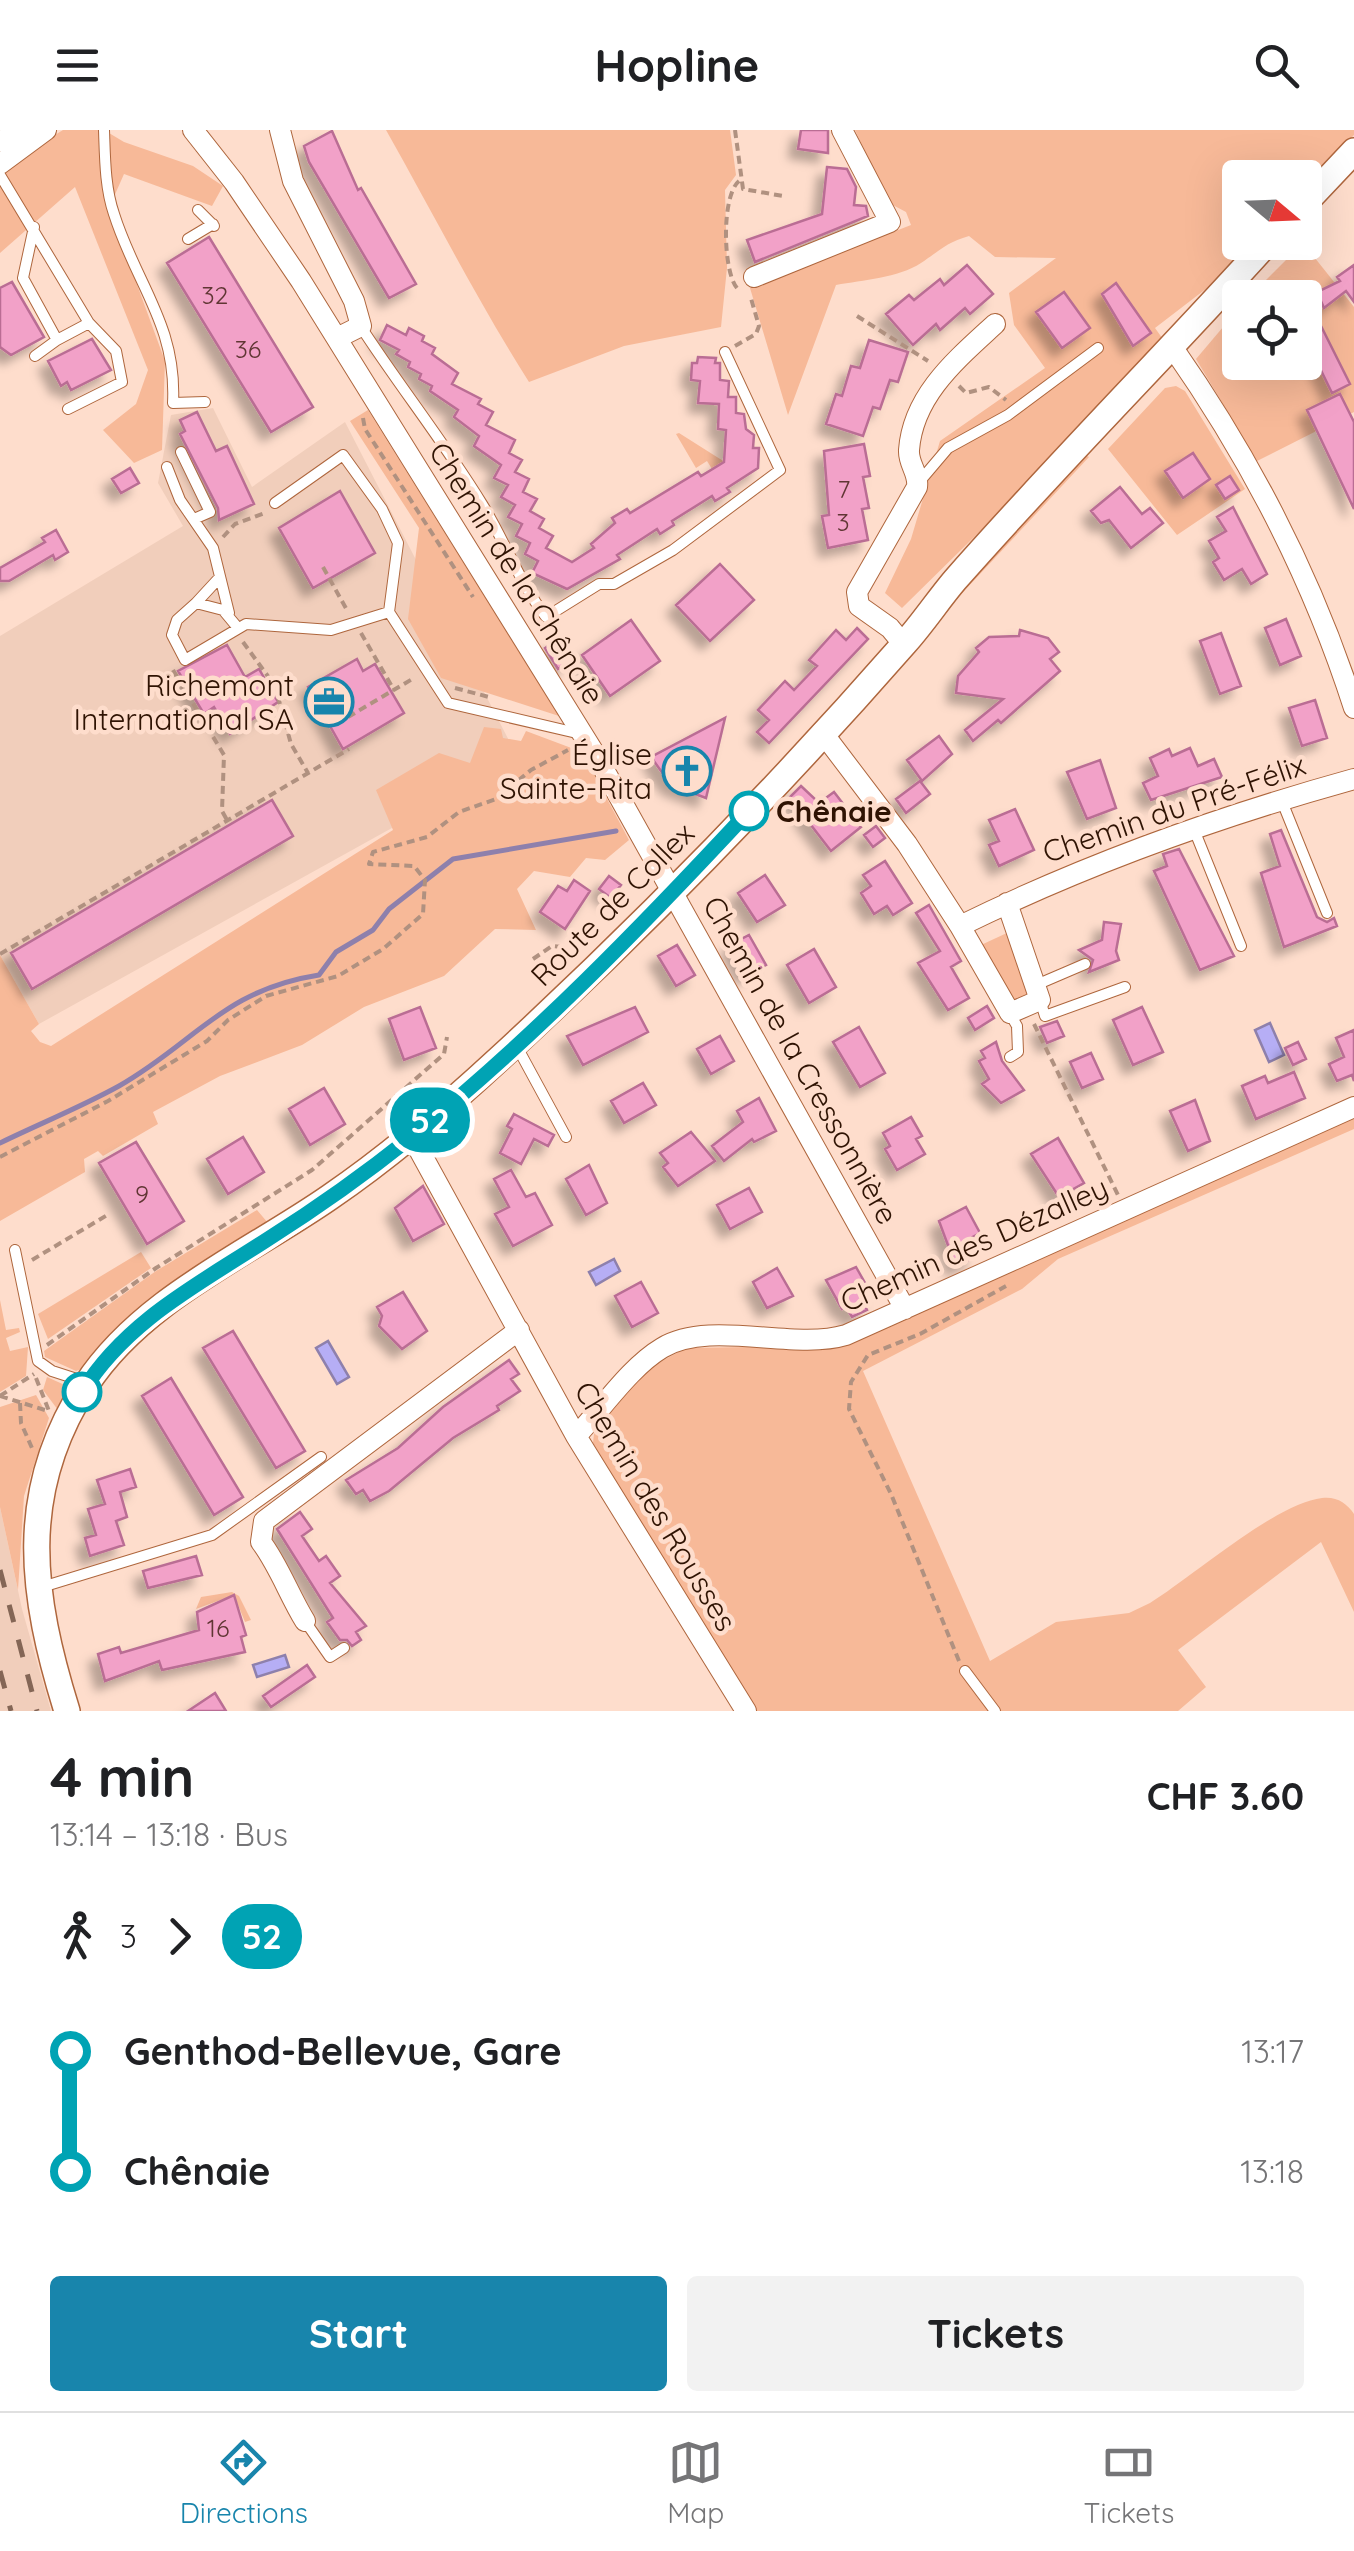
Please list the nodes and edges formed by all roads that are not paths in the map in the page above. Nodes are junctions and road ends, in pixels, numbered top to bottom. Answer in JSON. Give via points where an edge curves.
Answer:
{"nodes":[{"id":1,"x":104,"y":130,"type":"edge"},
{"id":2,"x":193,"y":130,"type":"edge"},
{"id":3,"x":842,"y":130,"type":"edge"},
{"id":4,"x":36,"y":131,"type":"edge"},
{"id":5,"x":285,"y":132,"type":"edge"},
{"id":6,"x":0,"y":141,"type":"edge"},
{"id":7,"x":1354,"y":151,"type":"edge"},
{"id":8,"x":0,"y":164,"type":"edge"},
{"id":9,"x":0,"y":174,"type":"edge"},
{"id":10,"x":1322,"y":185,"type":"edge"},
{"id":11,"x":198,"y":210,"type":"dead end"},
{"id":12,"x":34,"y":227,"type":"junction"},
{"id":13,"x":188,"y":239,"type":"dead end"},
{"id":14,"x":1252,"y":260,"type":"edge"},
{"id":15,"x":754,"y":277,"type":"dead end"},
{"id":16,"x":88,"y":323,"type":"junction"},
{"id":17,"x":995,"y":324,"type":"dead end"},
{"id":18,"x":361,"y":326,"type":"junction"},
{"id":19,"x":336,"y":338,"type":"junction"},
{"id":20,"x":57,"y":340,"type":"junction"},
{"id":21,"x":1098,"y":348,"type":"dead end"},
{"id":22,"x":1173,"y":348,"type":"junction"},
{"id":23,"x":725,"y":352,"type":"road end"},
{"id":24,"x":35,"y":356,"type":"dead end"},
{"id":25,"x":205,"y":402,"type":"dead end"},
{"id":26,"x":68,"y":409,"type":"dead end"},
{"id":27,"x":181,"y":452,"type":"dead end"},
{"id":28,"x":166,"y":468,"type":"dead end"},
{"id":29,"x":917,"y":487,"type":"junction"},
{"id":30,"x":275,"y":503,"type":"road end"},
{"id":31,"x":194,"y":519,"type":"junction"},
{"id":32,"x":220,"y":576,"type":"junction"},
{"id":33,"x":527,"y":592,"type":"junction"},
{"id":34,"x":196,"y":603,"type":"junction"},
{"id":35,"x":504,"y":608,"type":"junction"},
{"id":36,"x":389,"y":612,"type":"junction"},
{"id":37,"x":229,"y":614,"type":"junction"},
{"id":38,"x":237,"y":629,"type":"junction"},
{"id":39,"x":904,"y":645,"type":"junction"},
{"id":40,"x":1348,"y":669,"type":"edge"},
{"id":41,"x":1354,"y":708,"type":"edge"},
{"id":42,"x":822,"y":732,"type":"junction"},
{"id":43,"x":575,"y":742,"type":"junction"},
{"id":44,"x":1354,"y":779,"type":"edge"},
{"id":45,"x":1282,"y":799,"type":"junction"},
{"id":46,"x":1193,"y":827,"type":"junction"},
{"id":47,"x":674,"y":892,"type":"junction"},
{"id":48,"x":1007,"y":903,"type":"junction"},
{"id":49,"x":1327,"y":913,"type":"dead end"},
{"id":50,"x":960,"y":926,"type":"junction"},
{"id":51,"x":1242,"y":946,"type":"dead end"},
{"id":52,"x":1085,"y":964,"type":"dead end"},
{"id":53,"x":1125,"y":987,"type":"dead end"},
{"id":54,"x":1027,"y":1001,"type":"junction"},
{"id":55,"x":515,"y":1044,"type":"junction"},
{"id":56,"x":1010,"y":1057,"type":"dead end"},
{"id":57,"x":1354,"y":1107,"type":"edge"},
{"id":58,"x":412,"y":1136,"type":"junction"},
{"id":59,"x":566,"y":1137,"type":"dead end"},
{"id":60,"x":15,"y":1250,"type":"dead end"},
{"id":61,"x":905,"y":1309,"type":"junction"},
{"id":62,"x":519,"y":1330,"type":"junction"},
{"id":63,"x":88,"y":1382,"type":"junction"},
{"id":64,"x":576,"y":1436,"type":"junction"},
{"id":65,"x":321,"y":1457,"type":"dead end"},
{"id":66,"x":36,"y":1588,"type":"junction"},
{"id":67,"x":306,"y":1622,"type":"joint"},
{"id":68,"x":344,"y":1648,"type":"dead end"},
{"id":69,"x":965,"y":1671,"type":"road end"},
{"id":70,"x":67,"y":1711,"type":"edge"},
{"id":71,"x":746,"y":1711,"type":"edge"},
{"id":72,"x":995,"y":1711,"type":"edge"}],
"edges":[{"from":1,"to":25,"type":"lane","via":[[114,214],[166,330],[172,403]]},
{"from":2,"to":19,"type":"street","name":"Chemin de la Chênaie"},
{"from":3,"to":15,"type":"street","via":[[890,222]]},
{"from":4,"to":6,"type":"street"},
{"from":4,"to":8,"type":"street"},
{"from":5,"to":18,"type":"street","name":"Chemin de la Chênaie","via":[[292,181]]},
{"from":7,"to":10,"type":"street"},
{"from":9,"to":12,"type":"lane"},
{"from":11,"to":13,"type":"lane","via":[[214,226]]},
{"from":12,"to":16,"type":"lane"},
{"from":12,"to":20,"type":"lane","via":[[23,278]]},
{"from":14,"to":22,"type":"street","name":"Route de Collex"},
{"from":16,"to":20,"type":"lane"},
{"from":16,"to":26,"type":"lane","via":[[116,351],[122,382]]},
{"from":17,"to":29,"type":"street","via":[[951,364],[916,414],[909,456]]},
{"from":18,"to":19,"type":"street"},
{"from":18,"to":33,"type":"lane","name":"Chemin de la Chênaie","via":[[485,508]]},
{"from":19,"to":35,"type":"street","name":"Chemin de la Chênaie"},
{"from":20,"to":24,"type":"lane"},
{"from":21,"to":29,"type":"lane","via":[[1008,415],[948,448]]},
{"from":22,"to":39,"type":"street","name":"Route de Collex","via":[[953,583]]},
{"from":22,"to":40,"type":"street","via":[[1266,500]]},
{"from":23,"to":33,"type":"lane","name":"Chemin de la Chênaie","via":[[780,470],[673,550],[614,584],[599,584],[546,616]]},
{"from":27,"to":31,"type":"lane","via":[[210,512]]},
{"from":28,"to":31,"type":"lane"},
{"from":29,"to":39,"type":"street","via":[[856,592],[859,606]]},
{"from":30,"to":36,"type":"lane","via":[[343,455],[398,543]]},
{"from":31,"to":32,"type":"lane"},
{"from":32,"to":34,"type":"lane"},
{"from":32,"to":37,"type":"lane"},
{"from":33,"to":35,"type":"lane"},
{"from":34,"to":37,"type":"lane"},
{"from":34,"to":38,"type":"lane","via":[[172,630],[185,660]]},
{"from":35,"to":43,"type":"street","name":"Chemin de la Chênaie"},
{"from":36,"to":38,"type":"lane","via":[[331,630],[262,623]]},
{"from":36,"to":43,"type":"lane","via":[[448,703]]},
{"from":37,"to":38,"type":"lane"},
{"from":39,"to":42,"type":"street","name":"Route de Collex"},
{"from":40,"to":41,"type":"street"},
{"from":42,"to":47,"type":"street","name":"Route de Collex"},
{"from":42,"to":50,"type":"street"},
{"from":43,"to":47,"type":"street","name":"Chemin de la Chênaie"},
{"from":44,"to":45,"type":"street","name":"Chemin du Pré-Félix"},
{"from":45,"to":46,"type":"street","name":"Chemin du Pré-Félix"},
{"from":45,"to":49,"type":"lane"},
{"from":46,"to":48,"type":"street","name":"Chemin du Pré-Félix"},
{"from":46,"to":51,"type":"lane"},
{"from":47,"to":55,"type":"street","name":"Route de Collex"},
{"from":47,"to":61,"type":"street","name":"Chemin de la Cressonnière"},
{"from":48,"to":50,"type":"street","name":"Chemin du Pré-Félix"},
{"from":48,"to":54,"type":"street"},
{"from":50,"to":54,"type":"street"},
{"from":52,"to":54,"type":"lane"},
{"from":53,"to":54,"type":"lane","via":[[1046,1016]]},
{"from":54,"to":56,"type":"lane","via":[[1018,1052]]},
{"from":55,"to":58,"type":"street","name":"Route de Collex"},
{"from":55,"to":59,"type":"lane"},
{"from":57,"to":61,"type":"street","name":"Chemin des Dézalley"},
{"from":58,"to":62,"type":"street","name":"Chemin des Rousses"},
{"from":58,"to":63,"type":"street","name":"Route de Collex","via":[[165,1304],[120,1342]]},
{"from":60,"to":63,"type":"lane","via":[[35,1354],[47,1369]]},
{"from":61,"to":64,"type":"street","name":"Chemin des Dézalley","via":[[824,1340],[708,1338],[672,1344],[651,1357]]},
{"from":62,"to":64,"type":"street","name":"Chemin des Rousses"},
{"from":62,"to":67,"type":"street","via":[[264,1521],[261,1542]]},
{"from":63,"to":66,"type":"street","name":"Route de Collex","via":[[47,1471]]},
{"from":64,"to":71,"type":"street","name":"Chemin des Rousses"},
{"from":65,"to":66,"type":"lane","via":[[212,1535]]},
{"from":66,"to":70,"type":"street","name":"Route de Collex"},
{"from":67,"to":68,"type":"lane","via":[[330,1657]]},
{"from":69,"to":72,"type":"lane"}]}
